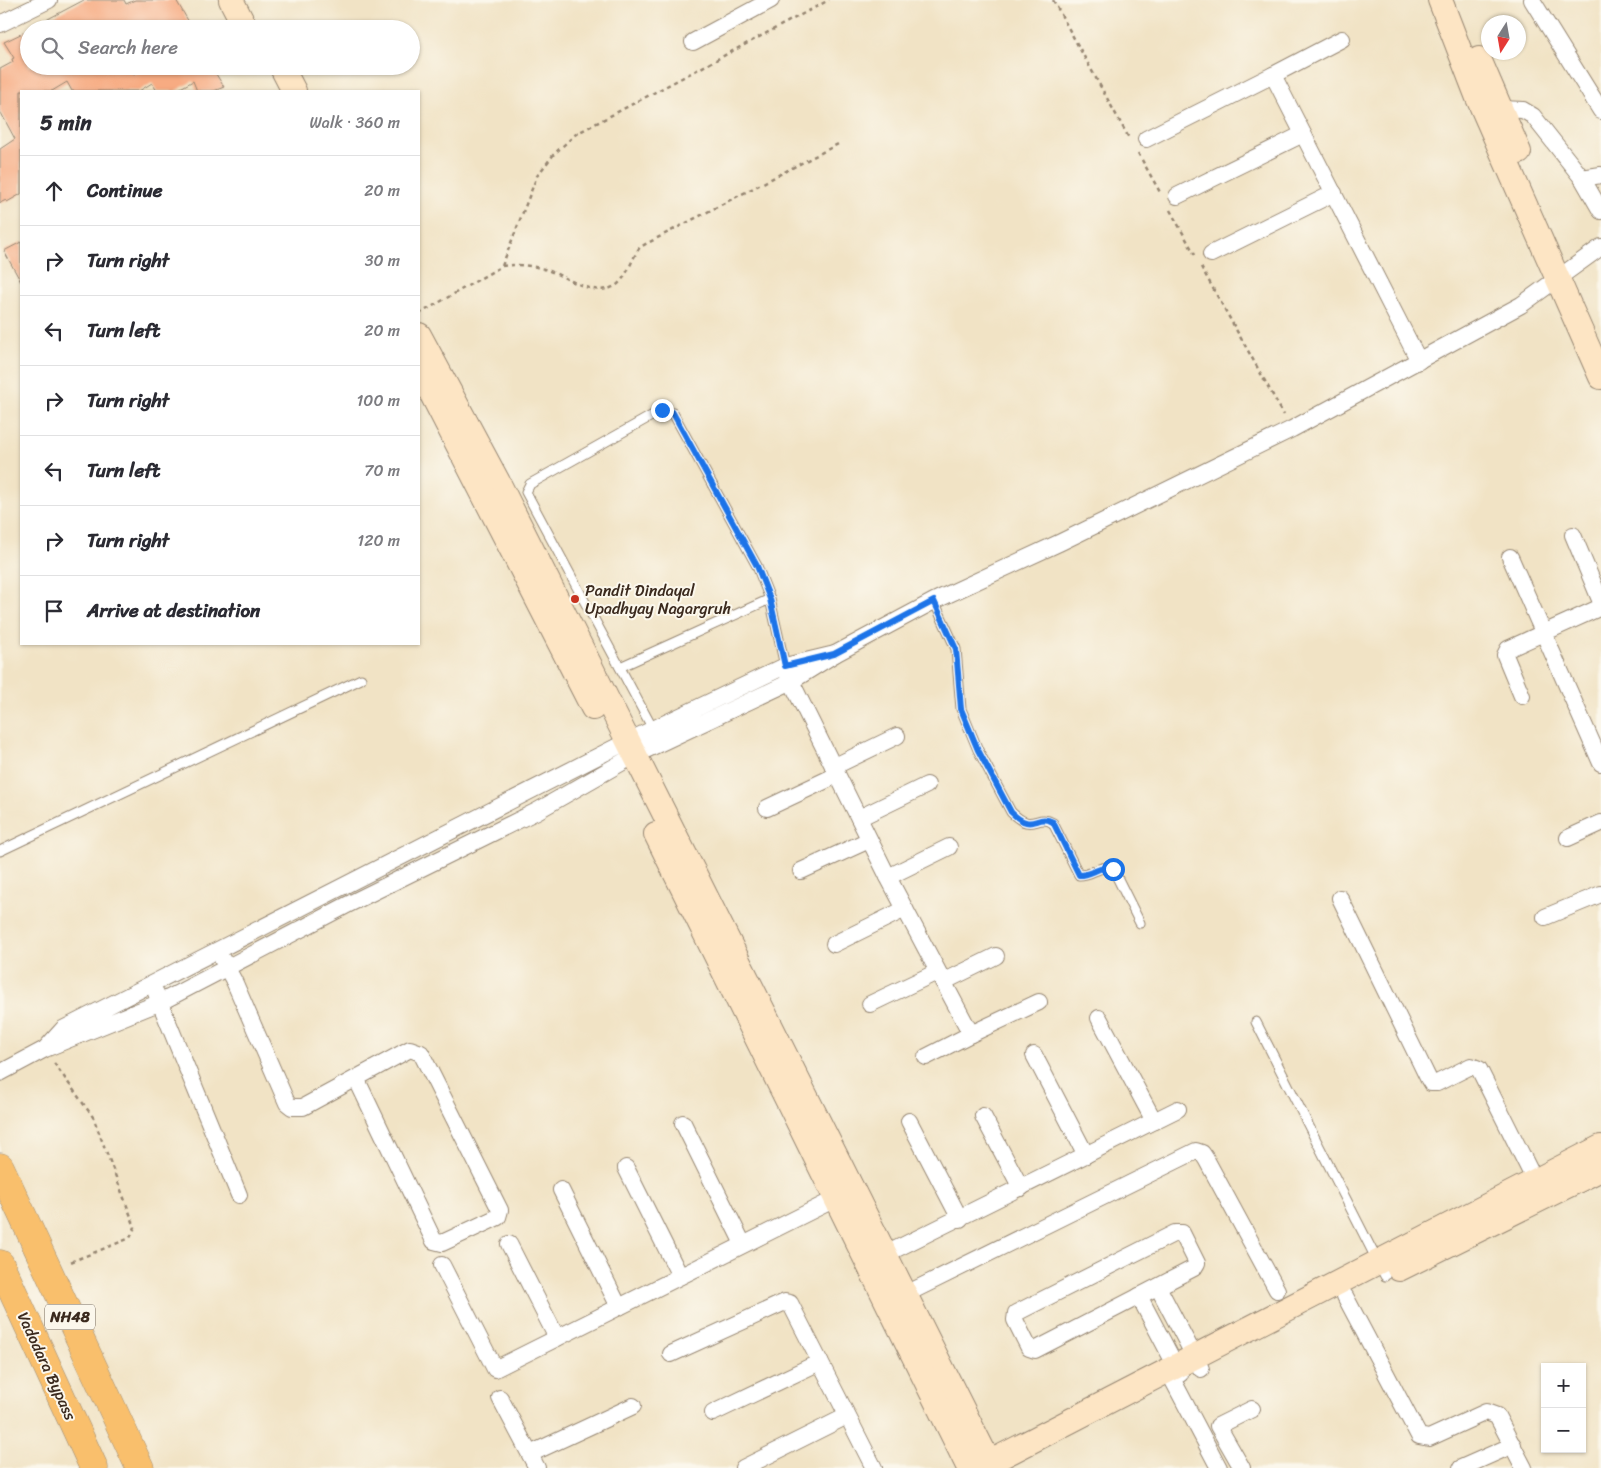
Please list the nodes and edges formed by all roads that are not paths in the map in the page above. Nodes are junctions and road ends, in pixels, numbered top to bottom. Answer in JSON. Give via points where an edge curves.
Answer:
{"nodes":[{"id":1,"x":49,"y":0,"type":"edge"},
{"id":2,"x":231,"y":0,"type":"edge"},
{"id":3,"x":246,"y":0,"type":"edge"},
{"id":4,"x":771,"y":0,"type":"edge"},
{"id":5,"x":1440,"y":0,"type":"edge"},
{"id":6,"x":1453,"y":0,"type":"edge"},
{"id":7,"x":1532,"y":0,"type":"edge"},
{"id":8,"x":241,"y":20,"type":"edge"},
{"id":9,"x":256,"y":20,"type":"edge"},
{"id":10,"x":0,"y":24,"type":"edge"},
{"id":11,"x":1342,"y":40,"type":"dead end"},
{"id":12,"x":692,"y":42,"type":"dead end"},
{"id":13,"x":270,"y":75,"type":"edge"},
{"id":14,"x":286,"y":75,"type":"edge"},
{"id":15,"x":1273,"y":75,"type":"junction"},
{"id":16,"x":277,"y":90,"type":"edge"},
{"id":17,"x":293,"y":90,"type":"edge"},
{"id":18,"x":1502,"y":108,"type":"junction"},
{"id":19,"x":1601,"y":111,"type":"edge"},
{"id":20,"x":1303,"y":134,"type":"junction"},
{"id":21,"x":1146,"y":139,"type":"dead end"},
{"id":22,"x":1601,"y":175,"type":"edge"},
{"id":23,"x":1582,"y":178,"type":"junction"},
{"id":24,"x":1334,"y":193,"type":"junction"},
{"id":25,"x":1169,"y":200,"type":"road end"},
{"id":26,"x":1601,"y":211,"type":"edge"},
{"id":27,"x":1601,"y":247,"type":"edge"},
{"id":28,"x":1203,"y":259,"type":"road end"},
{"id":29,"x":1563,"y":275,"type":"junction"},
{"id":30,"x":420,"y":337,"type":"edge"},
{"id":31,"x":1601,"y":344,"type":"edge"},
{"id":32,"x":1419,"y":361,"type":"junction"},
{"id":33,"x":420,"y":371,"type":"edge"},
{"id":34,"x":1601,"y":377,"type":"edge"},
{"id":35,"x":1573,"y":536,"type":"dead end"},
{"id":36,"x":1510,"y":557,"type":"dead end"},
{"id":37,"x":770,"y":599,"type":"junction"},
{"id":38,"x":934,"y":601,"type":"junction"},
{"id":39,"x":1601,"y":602,"type":"edge"},
{"id":40,"x":1601,"y":607,"type":"edge"},
{"id":41,"x":1544,"y":633,"type":"junction"},
{"id":42,"x":834,"y":654,"type":"junction"},
{"id":43,"x":785,"y":666,"type":"junction"},
{"id":44,"x":620,"y":667,"type":"junction"},
{"id":45,"x":361,"y":679,"type":"dead end"},
{"id":46,"x":790,"y":682,"type":"junction"},
{"id":47,"x":1522,"y":696,"type":"dead end"},
{"id":48,"x":657,"y":736,"type":"junction"},
{"id":49,"x":897,"y":736,"type":"dead end"},
{"id":50,"x":625,"y":752,"type":"junction"},
{"id":51,"x":1601,"y":763,"type":"edge"},
{"id":52,"x":835,"y":771,"type":"junction"},
{"id":53,"x":927,"y":785,"type":"dead end"},
{"id":54,"x":767,"y":808,"type":"dead end"},
{"id":55,"x":859,"y":818,"type":"junction"},
{"id":56,"x":1601,"y":823,"type":"edge"},
{"id":57,"x":1568,"y":838,"type":"dead end"},
{"id":58,"x":869,"y":840,"type":"junction"},
{"id":59,"x":949,"y":847,"type":"dead end"},
{"id":60,"x":0,"y":851,"type":"edge"},
{"id":61,"x":801,"y":871,"type":"dead end"},
{"id":62,"x":888,"y":877,"type":"junction"},
{"id":63,"x":1601,"y":894,"type":"edge"},
{"id":64,"x":1340,"y":898,"type":"dead end"},
{"id":65,"x":905,"y":909,"type":"junction"},
{"id":66,"x":1545,"y":917,"type":"dead end"},
{"id":67,"x":1140,"y":923,"type":"dead end"},
{"id":68,"x":834,"y":944,"type":"dead end"},
{"id":69,"x":217,"y":951,"type":"junction"},
{"id":70,"x":996,"y":956,"type":"dead end"},
{"id":71,"x":227,"y":967,"type":"junction"},
{"id":72,"x":940,"y":977,"type":"junction"},
{"id":73,"x":152,"y":984,"type":"junction"},
{"id":74,"x":161,"y":1002,"type":"junction"},
{"id":75,"x":1039,"y":1002,"type":"dead end"},
{"id":76,"x":870,"y":1004,"type":"dead end"},
{"id":77,"x":1099,"y":1018,"type":"dead end"},
{"id":78,"x":1256,"y":1022,"type":"dead end"},
{"id":79,"x":970,"y":1034,"type":"junction"},
{"id":80,"x":44,"y":1049,"type":"junction"},
{"id":81,"x":1034,"y":1055,"type":"dead end"},
{"id":82,"x":926,"y":1057,"type":"dead end"},
{"id":83,"x":0,"y":1073,"type":"edge"},
{"id":84,"x":356,"y":1078,"type":"junction"},
{"id":85,"x":1178,"y":1109,"type":"dead end"},
{"id":86,"x":983,"y":1116,"type":"dead end"},
{"id":87,"x":909,"y":1121,"type":"dead end"},
{"id":88,"x":1154,"y":1121,"type":"junction"},
{"id":89,"x":683,"y":1123,"type":"dead end"},
{"id":90,"x":1601,"y":1147,"type":"edge"},
{"id":91,"x":1086,"y":1155,"type":"junction"},
{"id":92,"x":0,"y":1167,"type":"edge"},
{"id":93,"x":626,"y":1168,"type":"dead end"},
{"id":94,"x":1601,"y":1169,"type":"edge"},
{"id":95,"x":1536,"y":1181,"type":"junction"},
{"id":96,"x":1021,"y":1188,"type":"junction"},
{"id":97,"x":561,"y":1190,"type":"dead end"},
{"id":98,"x":845,"y":1194,"type":"junction"},
{"id":99,"x":239,"y":1195,"type":"dead end"},
{"id":100,"x":960,"y":1219,"type":"junction"},
{"id":101,"x":509,"y":1244,"type":"dead end"},
{"id":102,"x":743,"y":1244,"type":"junction"},
{"id":103,"x":886,"y":1254,"type":"junction"},
{"id":104,"x":0,"y":1264,"type":"edge"},
{"id":105,"x":442,"y":1265,"type":"dead end"},
{"id":106,"x":1382,"y":1269,"type":"junction"},
{"id":107,"x":680,"y":1276,"type":"junction"},
{"id":108,"x":1158,"y":1287,"type":"junction"},
{"id":109,"x":1277,"y":1290,"type":"dead end"},
{"id":110,"x":906,"y":1294,"type":"junction"},
{"id":111,"x":1139,"y":1296,"type":"junction"},
{"id":112,"x":1345,"y":1296,"type":"junction"},
{"id":113,"x":619,"y":1307,"type":"junction"},
{"id":114,"x":557,"y":1338,"type":"junction"},
{"id":115,"x":671,"y":1354,"type":"dead end"},
{"id":116,"x":820,"y":1362,"type":"junction"},
{"id":117,"x":1183,"y":1371,"type":"junction"},
{"id":118,"x":500,"y":1398,"type":"dead end"},
{"id":119,"x":633,"y":1406,"type":"dead end"},
{"id":120,"x":1252,"y":1409,"type":"dead end"},
{"id":121,"x":713,"y":1413,"type":"dead end"},
{"id":122,"x":847,"y":1416,"type":"junction"},
{"id":123,"x":1218,"y":1426,"type":"junction"},
{"id":124,"x":1202,"y":1434,"type":"junction"},
{"id":125,"x":1513,"y":1445,"type":"junction"},
{"id":126,"x":533,"y":1461,"type":"edge"},
{"id":127,"x":983,"y":1467,"type":"edge"},
{"id":128,"x":94,"y":1468,"type":"edge"},
{"id":129,"x":140,"y":1468,"type":"edge"},
{"id":130,"x":743,"y":1468,"type":"edge"},
{"id":131,"x":874,"y":1468,"type":"edge"},
{"id":132,"x":1014,"y":1468,"type":"edge"},
{"id":133,"x":1219,"y":1468,"type":"edge"},
{"id":134,"x":1242,"y":1468,"type":"edge"},
{"id":135,"x":1461,"y":1468,"type":"edge"},
{"id":136,"x":1524,"y":1468,"type":"edge"}],
"edges":[{"from":1,"to":10,"type":"street"},
{"from":2,"to":8,"type":"street"},
{"from":3,"to":9,"type":"street"},
{"from":4,"to":12,"type":"street"},
{"from":5,"to":29,"type":"street","via":[[1478,98]]},
{"from":6,"to":18,"type":"street"},
{"from":7,"to":19,"type":"street"},
{"from":11,"to":15,"type":"street"},
{"from":13,"to":16,"type":"street"},
{"from":14,"to":17,"type":"street"},
{"from":15,"to":20,"type":"street"},
{"from":15,"to":21,"type":"street"},
{"from":18,"to":23,"type":"street","via":[[1523,110],[1533,116]]},
{"from":18,"to":29,"type":"street"},
{"from":20,"to":24,"type":"street"},
{"from":20,"to":25,"type":"street"},
{"from":22,"to":23,"type":"street"},
{"from":23,"to":26,"type":"street"},
{"from":24,"to":28,"type":"street"},
{"from":24,"to":32,"type":"street"},
{"from":27,"to":29,"type":"street"},
{"from":29,"to":31,"type":"street"},
{"from":29,"to":32,"type":"street","via":[[1521,306]]},
{"from":29,"to":34,"type":"street"},
{"from":30,"to":50,"type":"street","via":[[498,482]]},
{"from":32,"to":38,"type":"street","via":[[1292,429]]},
{"from":33,"to":50,"type":"street"},
{"from":35,"to":39,"type":"street"},
{"from":36,"to":41,"type":"street"},
{"from":37,"to":43,"type":"lane"},
{"from":37,"to":44,"type":"lane"},
{"from":37,"to":44,"type":"lane","via":[[757,566],[673,413],[662,410],[530,484],[526,492]]},
{"from":38,"to":42,"type":"street"},
{"from":38,"to":67,"type":"lane","via":[[956,649],[961,709],[978,750],[1011,812],[1029,824],[1044,820],[1053,822],[1079,875],[1106,867],[1113,869]]},
{"from":40,"to":41,"type":"street"},
{"from":41,"to":47,"type":"street","via":[[1506,652]]},
{"from":41,"to":51,"type":"street"},
{"from":42,"to":43,"type":"street"},
{"from":42,"to":46,"type":"street"},
{"from":43,"to":46,"type":"street"},
{"from":43,"to":48,"type":"street"},
{"from":44,"to":48,"type":"lane"},
{"from":45,"to":60,"type":"lane"},
{"from":46,"to":48,"type":"street"},
{"from":46,"to":52,"type":"street"},
{"from":48,"to":50,"type":"street"},
{"from":49,"to":52,"type":"street"},
{"from":50,"to":69,"type":"street"},
{"from":50,"to":71,"type":"street","via":[[537,811]]},
{"from":50,"to":98,"type":"street"},
{"from":52,"to":54,"type":"street"},
{"from":52,"to":55,"type":"street"},
{"from":53,"to":55,"type":"street"},
{"from":55,"to":58,"type":"street"},
{"from":56,"to":57,"type":"street"},
{"from":58,"to":61,"type":"street"},
{"from":58,"to":62,"type":"street"},
{"from":59,"to":62,"type":"street"},
{"from":62,"to":65,"type":"street"},
{"from":63,"to":66,"type":"street"},
{"from":64,"to":95,"type":"street","via":[[1431,1083],[1471,1066],[1479,1069]]},
{"from":65,"to":68,"type":"street"},
{"from":65,"to":72,"type":"street"},
{"from":69,"to":71,"type":"street"},
{"from":69,"to":73,"type":"street"},
{"from":70,"to":72,"type":"street"},
{"from":71,"to":74,"type":"street"},
{"from":71,"to":84,"type":"street","via":[[287,1103],[292,1107],[303,1107]]},
{"from":72,"to":76,"type":"street"},
{"from":72,"to":79,"type":"street"},
{"from":73,"to":74,"type":"street"},
{"from":73,"to":80,"type":"street","via":[[63,1029]]},
{"from":74,"to":80,"type":"street"},
{"from":74,"to":99,"type":"street"},
{"from":75,"to":79,"type":"street"},
{"from":77,"to":88,"type":"street"},
{"from":78,"to":106,"type":"lane"},
{"from":79,"to":82,"type":"street"},
{"from":80,"to":83,"type":"street"},
{"from":81,"to":91,"type":"street"},
{"from":84,"to":84,"type":"street","via":[[410,1049],[421,1053],[500,1210],[498,1217],[442,1243],[434,1241]]},
{"from":85,"to":88,"type":"street"},
{"from":86,"to":96,"type":"street"},
{"from":87,"to":100,"type":"street"},
{"from":88,"to":91,"type":"street"},
{"from":89,"to":102,"type":"street"},
{"from":90,"to":95,"type":"street"},
{"from":91,"to":96,"type":"street"},
{"from":92,"to":129,"type":"highway","number":"NH48"},
{"from":93,"to":107,"type":"street"},
{"from":94,"to":106,"type":"street"},
{"from":95,"to":106,"type":"street"},
{"from":96,"to":100,"type":"street"},
{"from":97,"to":113,"type":"street"},
{"from":98,"to":102,"type":"street"},
{"from":98,"to":103,"type":"street"},
{"from":98,"to":127,"type":"street"},
{"from":100,"to":103,"type":"street"},
{"from":101,"to":114,"type":"street"},
{"from":102,"to":107,"type":"street"},
{"from":103,"to":110,"type":"street"},
{"from":104,"to":128,"type":"highway","name":"Vadodara Bypass","number":"NH48"},
{"from":105,"to":114,"type":"street","via":[[495,1369]]},
{"from":106,"to":112,"type":"street"},
{"from":106,"to":117,"type":"street"},
{"from":107,"to":113,"type":"street"},
{"from":108,"to":111,"type":"street"},
{"from":108,"to":111,"type":"street","via":[[1196,1266],[1182,1233],[1175,1233],[1014,1316],[1029,1348],[1035,1350]]},
{"from":108,"to":117,"type":"street"},
{"from":109,"to":110,"type":"street","via":[[1206,1159],[1196,1151]]},
{"from":110,"to":127,"type":"street"},
{"from":111,"to":117,"type":"street"},
{"from":112,"to":117,"type":"street"},
{"from":112,"to":125,"type":"street","via":[[1419,1436],[1429,1438],[1486,1412],[1497,1416]]},
{"from":113,"to":114,"type":"street"},
{"from":115,"to":116,"type":"street","via":[[788,1302]]},
{"from":116,"to":121,"type":"street"},
{"from":116,"to":122,"type":"street"},
{"from":117,"to":124,"type":"street"},
{"from":117,"to":127,"type":"street"},
{"from":117,"to":132,"type":"street"},
{"from":118,"to":126,"type":"street"},
{"from":119,"to":126,"type":"street"},
{"from":120,"to":123,"type":"street"},
{"from":122,"to":130,"type":"street"},
{"from":122,"to":131,"type":"street"},
{"from":123,"to":124,"type":"street"},
{"from":123,"to":134,"type":"street"},
{"from":124,"to":133,"type":"street"},
{"from":125,"to":135,"type":"street"},
{"from":125,"to":136,"type":"street"}]}
